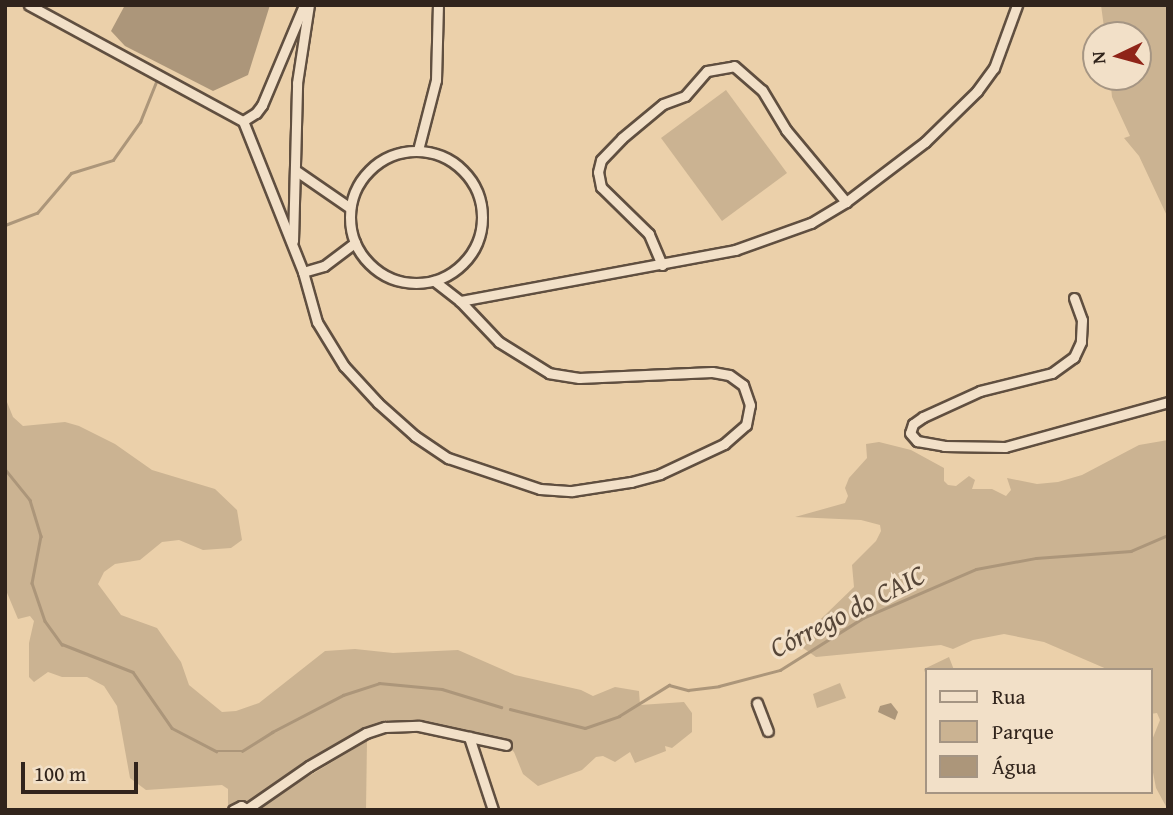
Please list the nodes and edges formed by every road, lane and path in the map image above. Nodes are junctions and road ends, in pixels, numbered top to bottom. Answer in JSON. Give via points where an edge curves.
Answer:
{"nodes":[{"id":1,"x":29,"y":5,"type":"edge"},
{"id":2,"x":307,"y":5,"type":"edge"},
{"id":3,"x":438,"y":5,"type":"edge"},
{"id":4,"x":1017,"y":5,"type":"edge"},
{"id":5,"x":243,"y":121,"type":"junction"},
{"id":6,"x":418,"y":150,"type":"junction"},
{"id":7,"x":295,"y":170,"type":"junction"},
{"id":8,"x":846,"y":202,"type":"junction"},
{"id":9,"x":350,"y":208,"type":"junction"},
{"id":10,"x":355,"y":243,"type":"junction"},
{"id":11,"x":293,"y":246,"type":"junction"},
{"id":12,"x":662,"y":265,"type":"junction"},
{"id":13,"x":303,"y":272,"type":"junction"},
{"id":14,"x":434,"y":281,"type":"junction"},
{"id":15,"x":1074,"y":298,"type":"dead end"},
{"id":16,"x":460,"y":301,"type":"junction"},
{"id":17,"x":1168,"y":402,"type":"edge"},
{"id":18,"x":757,"y":703,"type":"dead end"},
{"id":19,"x":769,"y":733,"type":"dead end"},
{"id":20,"x":468,"y":737,"type":"junction"},
{"id":21,"x":506,"y":745,"type":"dead end"},
{"id":22,"x":248,"y":809,"type":"edge"},
{"id":23,"x":233,"y":810,"type":"edge"},
{"id":24,"x":493,"y":810,"type":"edge"}],
"edges":[{"from":1,"to":5,"type":"street"},
{"from":2,"to":5,"type":"street","via":[[262,104]]},
{"from":2,"to":7,"type":"street","via":[[297,83]]},
{"from":3,"to":6,"type":"street","via":[[436,80]]},
{"from":4,"to":8,"type":"street","via":[[994,68],[977,92],[925,142]]},
{"from":5,"to":11,"type":"street"},
{"from":6,"to":9,"type":"street","via":[[381,160],[355,190]]},
{"from":6,"to":14,"type":"street","via":[[439,154],[457,165],[480,199],[482,219],[473,249],[453,272]]},
{"from":7,"to":9,"type":"street"},
{"from":7,"to":11,"type":"street"},
{"from":8,"to":12,"type":"street","via":[[811,223],[735,250]]},
{"from":8,"to":12,"type":"street","via":[[786,130],[762,90],[734,65],[707,71],[685,96],[663,104],[622,138],[601,160],[598,172],[601,187],[649,234]]},
{"from":9,"to":10,"type":"street"},
{"from":10,"to":13,"type":"street","via":[[324,266]]},
{"from":10,"to":14,"type":"street","via":[[365,260],[396,281]]},
{"from":11,"to":13,"type":"street"},
{"from":12,"to":16,"type":"street"},
{"from":13,"to":16,"type":"street","via":[[317,322],[344,366],[415,436],[448,458],[486,472],[540,489],[572,491],[631,482],[707,454],[746,425],[750,405],[743,384],[729,374],[579,377],[549,373],[499,342]]},
{"from":14,"to":16,"type":"street"},
{"from":15,"to":17,"type":"street","via":[[1082,320],[1081,342],[1074,357],[1052,373],[980,391],[923,417],[910,433],[917,441],[944,446],[1004,447]]},
{"from":18,"to":19,"type":"street"},
{"from":20,"to":21,"type":"street"},
{"from":20,"to":22,"type":"street","via":[[419,726],[376,729],[309,766]]},
{"from":20,"to":24,"type":"street"},
{"from":22,"to":23,"type":"street"}]}
